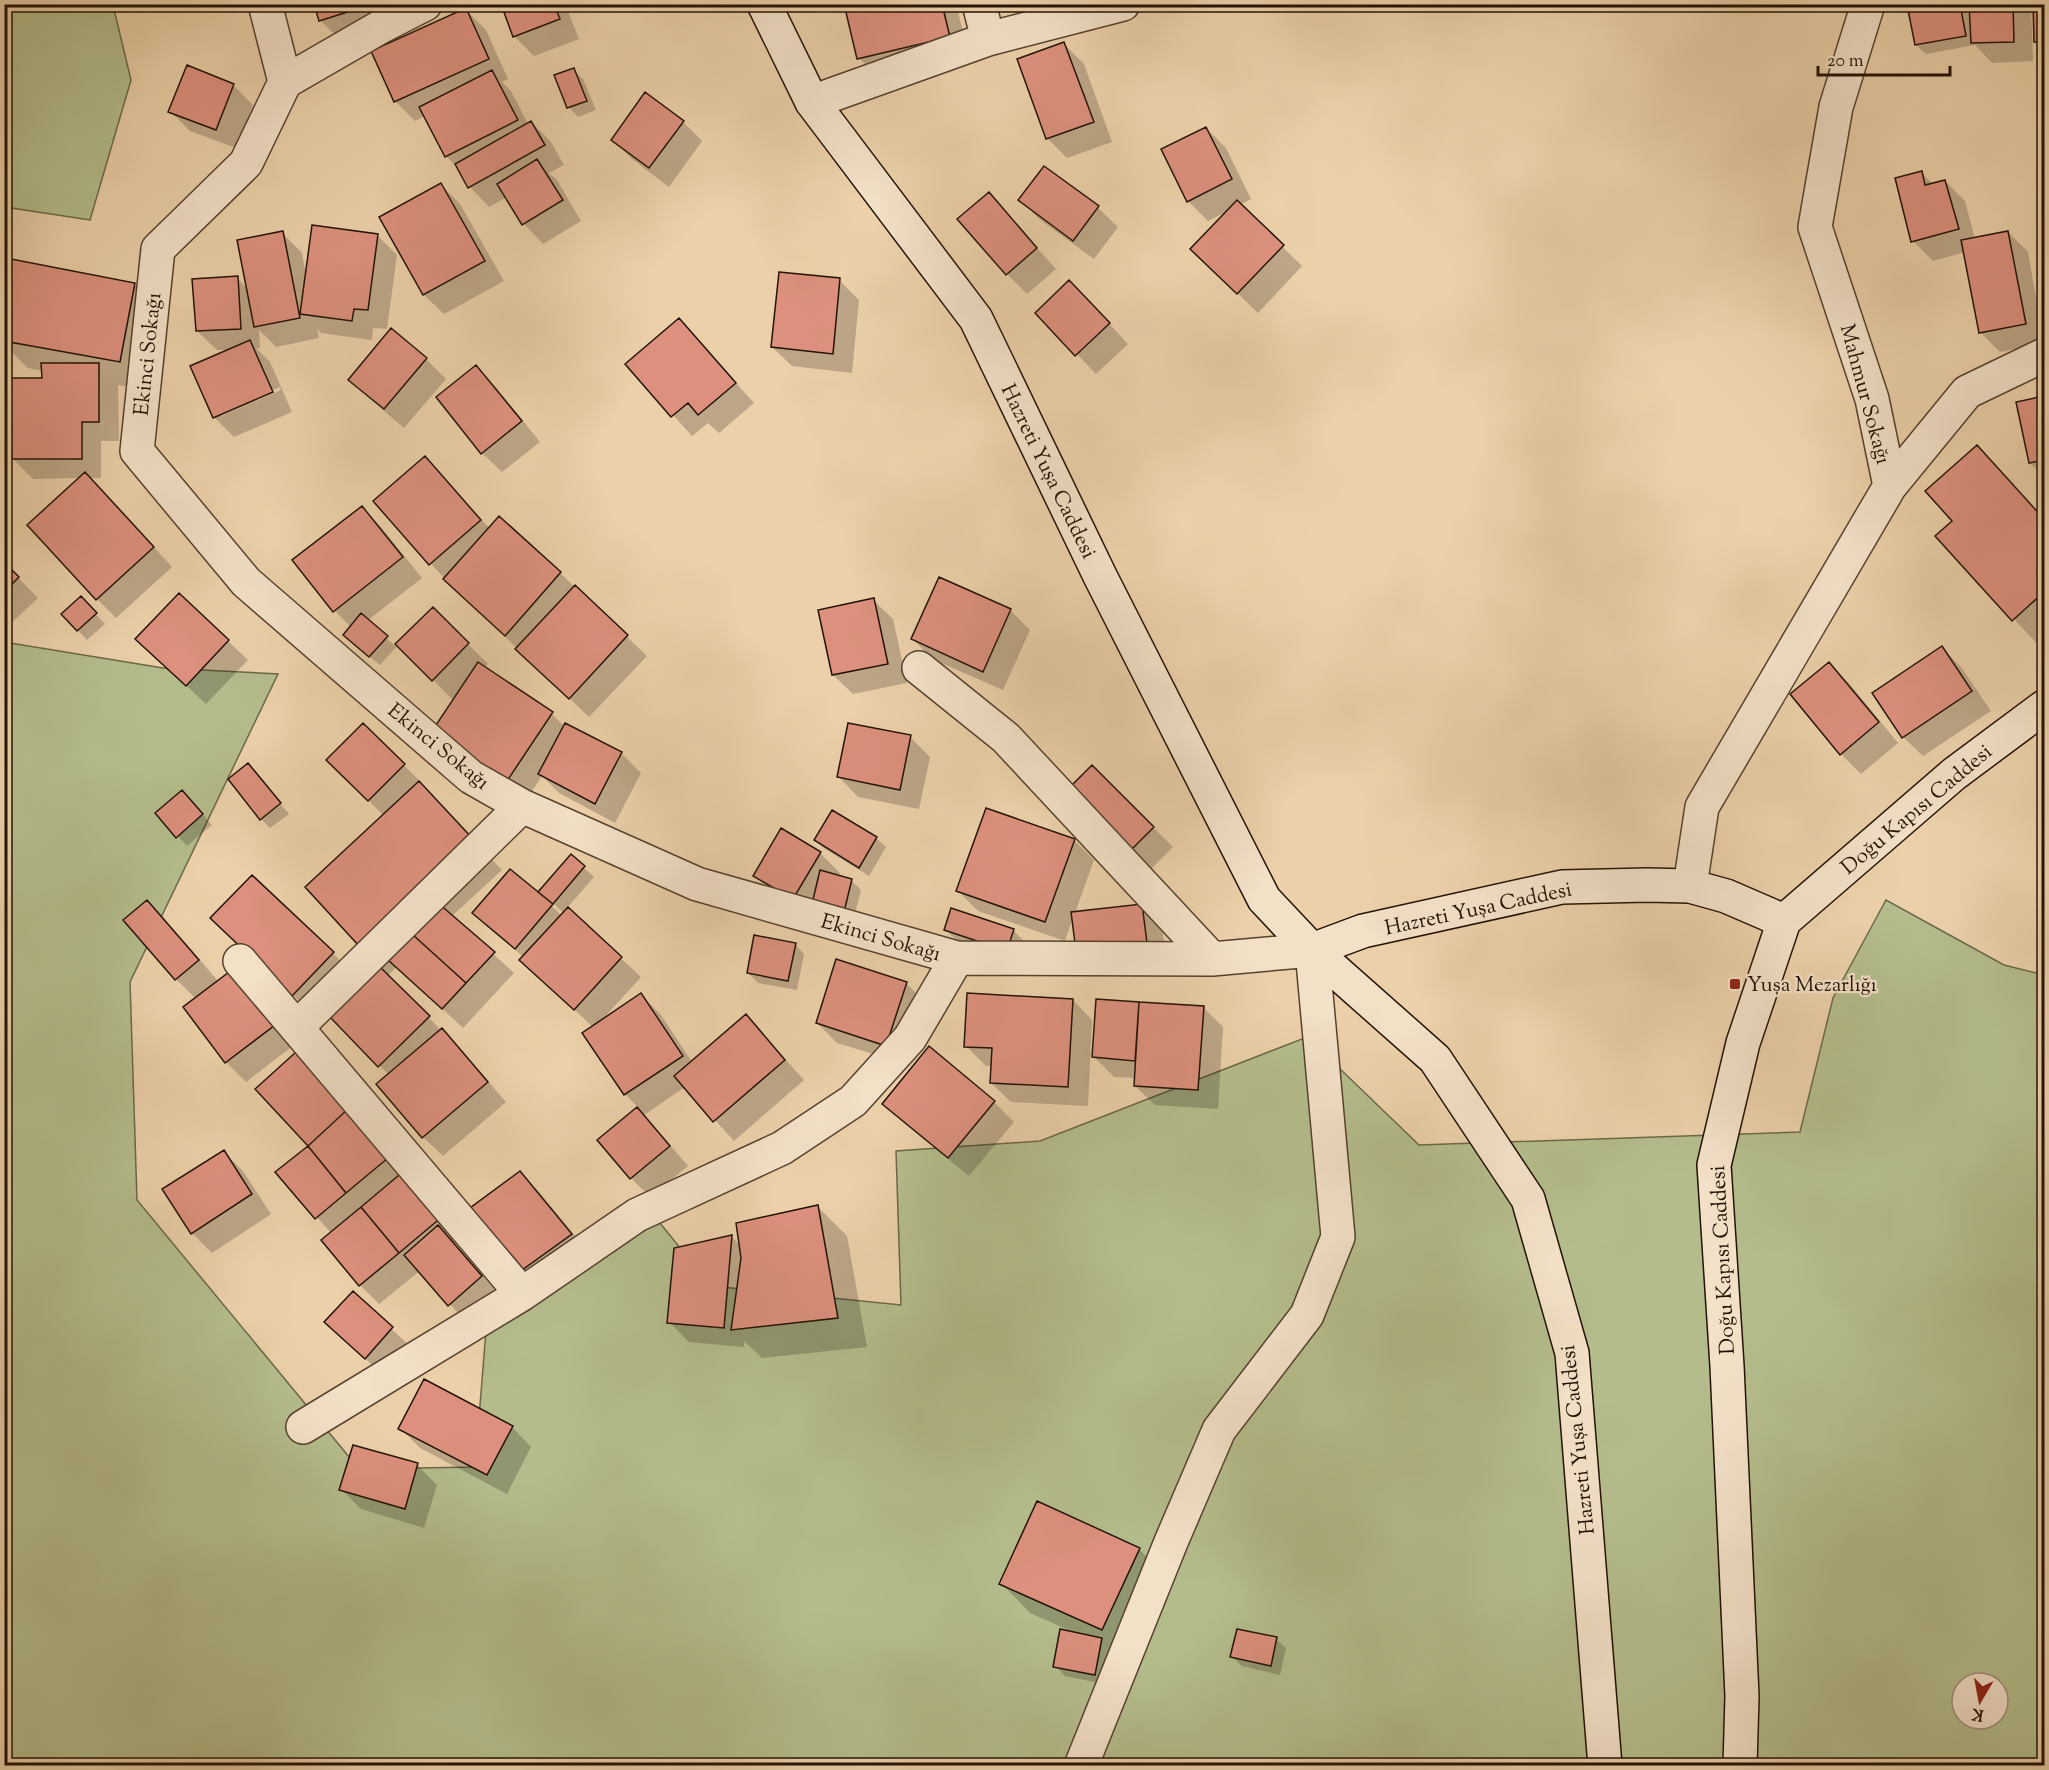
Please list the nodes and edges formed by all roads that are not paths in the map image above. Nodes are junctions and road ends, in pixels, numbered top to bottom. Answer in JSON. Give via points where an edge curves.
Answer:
{"nodes":[{"id":1,"x":265,"y":4,"type":"edge"},
{"id":2,"x":425,"y":4,"type":"edge"},
{"id":3,"x":764,"y":4,"type":"edge"},
{"id":4,"x":979,"y":4,"type":"edge"},
{"id":5,"x":1123,"y":4,"type":"edge"},
{"id":6,"x":1868,"y":4,"type":"edge"},
{"id":7,"x":988,"y":39,"type":"junction"},
{"id":8,"x":285,"y":81,"type":"junction"},
{"id":9,"x":812,"y":102,"type":"junction"},
{"id":10,"x":2044,"y":355,"type":"edge"},
{"id":11,"x":1890,"y":486,"type":"junction"},
{"id":12,"x":919,"y":668,"type":"dead end"},
{"id":13,"x":2044,"y":707,"type":"edge"},
{"id":14,"x":522,"y":806,"type":"junction"},
{"id":15,"x":1690,"y":886,"type":"junction"},
{"id":16,"x":1784,"y":921,"type":"junction"},
{"id":17,"x":1312,"y":950,"type":"junction"},
{"id":18,"x":957,"y":958,"type":"junction"},
{"id":19,"x":1212,"y":959,"type":"junction"},
{"id":20,"x":240,"y":961,"type":"dead end"},
{"id":21,"x":297,"y":1027,"type":"junction"},
{"id":22,"x":522,"y":1294,"type":"junction"},
{"id":23,"x":303,"y":1427,"type":"dead end"},
{"id":24,"x":1081,"y":1766,"type":"edge"},
{"id":25,"x":1605,"y":1766,"type":"edge"},
{"id":26,"x":1740,"y":1766,"type":"edge"}],
"edges":[{"from":1,"to":8,"type":"street"},
{"from":2,"to":8,"type":"street"},
{"from":3,"to":9,"type":"street","name":"Hazreti Yuşa Caddesi"},
{"from":4,"to":7,"type":"street"},
{"from":5,"to":7,"type":"street"},
{"from":6,"to":11,"type":"street","name":"Mahmur Sokağı","via":[[1836,107],[1815,227],[1872,399]]},
{"from":7,"to":9,"type":"street"},
{"from":8,"to":14,"type":"street","name":"Ekinci Sokağı","via":[[246,163],[158,249],[137,451],[246,582],[471,777]]},
{"from":9,"to":17,"type":"street","name":"Hazreti Yuşa Caddesi","via":[[976,319],[1100,576],[1264,899]]},
{"from":10,"to":11,"type":"street","via":[[1967,392]]},
{"from":11,"to":15,"type":"street","name":"Mahmur Sokağı","via":[[1702,807]]},
{"from":12,"to":19,"type":"street","via":[[1006,738]]},
{"from":13,"to":16,"type":"street","name":"Doğu Kapısı Caddesi","via":[[1954,774]]},
{"from":14,"to":18,"type":"street","name":"Ekinci Sokağı","via":[[697,884]]},
{"from":14,"to":21,"type":"street"},
{"from":15,"to":16,"type":"street","name":"Hazreti Yuşa Caddesi","via":[[1726,896]]},
{"from":15,"to":17,"type":"street","name":"Hazreti Yuşa Caddesi","via":[[1562,887],[1363,931]]},
{"from":16,"to":26,"type":"street","name":"Doğu Kapısı Caddesi","via":[[1743,1043],[1714,1166],[1742,1684]]},
{"from":17,"to":19,"type":"street","name":"Ekinci Sokağı"},
{"from":17,"to":24,"type":"street","via":[[1338,1238],[1307,1315],[1219,1430]]},
{"from":17,"to":25,"type":"street","name":"Hazreti Yuşa Caddesi","via":[[1435,1059],[1528,1199],[1572,1353]]},
{"from":18,"to":19,"type":"street","name":"Ekinci Sokağı"},
{"from":18,"to":22,"type":"street","via":[[910,1038],[853,1101],[782,1148],[637,1215]]},
{"from":20,"to":21,"type":"street"},
{"from":21,"to":22,"type":"street"},
{"from":22,"to":23,"type":"street"}]}
